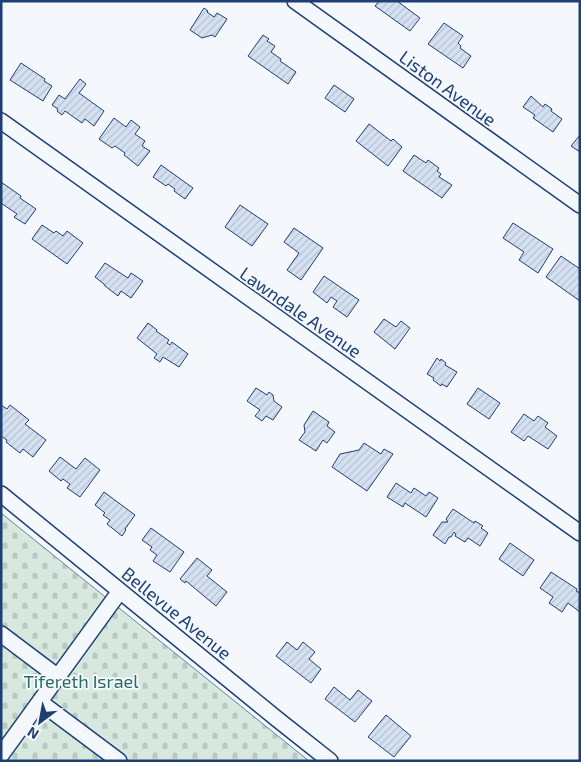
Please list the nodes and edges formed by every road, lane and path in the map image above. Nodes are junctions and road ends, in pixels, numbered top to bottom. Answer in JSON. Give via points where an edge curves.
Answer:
{"nodes":[{"id":1,"x":295,"y":1,"type":"edge"},
{"id":2,"x":1,"y":121,"type":"edge"},
{"id":3,"x":580,"y":205,"type":"edge"},
{"id":4,"x":1,"y":494,"type":"edge"},
{"id":5,"x":580,"y":533,"type":"edge"},
{"id":6,"x":120,"y":591,"type":"junction"},
{"id":7,"x":1,"y":634,"type":"edge"},
{"id":8,"x":58,"y":677,"type":"junction"},
{"id":9,"x":40,"y":702,"type":"junction"},
{"id":10,"x":1,"y":755,"type":"edge"},
{"id":11,"x":119,"y":761,"type":"edge"},
{"id":12,"x":330,"y":761,"type":"edge"}],
"edges":[{"from":1,"to":3,"type":"street","name":"Liston Avenue"},
{"from":2,"to":5,"type":"street","name":"Lawndale Avenue"},
{"from":4,"to":6,"type":"street","name":"Bellevue Avenue"},
{"from":6,"to":8,"type":"street"},
{"from":6,"to":12,"type":"street","name":"Bellevue Avenue"},
{"from":7,"to":8,"type":"street"},
{"from":8,"to":9,"type":"street"},
{"from":9,"to":10,"type":"street"},
{"from":9,"to":11,"type":"street"}]}
